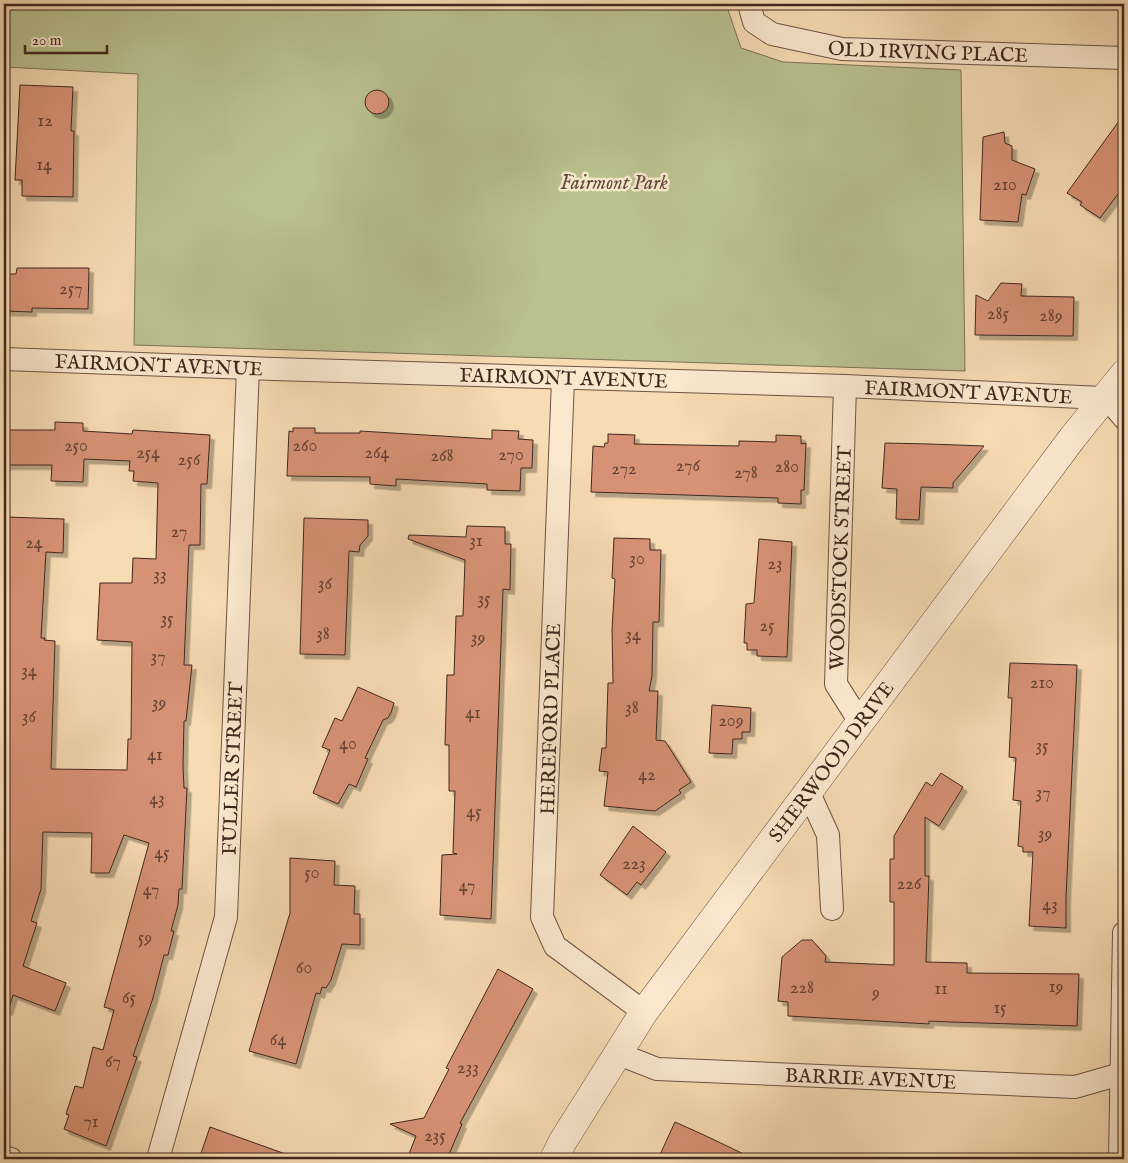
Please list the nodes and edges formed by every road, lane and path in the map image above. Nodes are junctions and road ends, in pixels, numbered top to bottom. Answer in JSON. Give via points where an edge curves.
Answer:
{"nodes":[{"id":1,"x":749,"y":4,"type":"edge"},
{"id":2,"x":1124,"y":58,"type":"edge"},
{"id":3,"x":4,"y":359,"type":"edge"},
{"id":4,"x":248,"y":368,"type":"junction"},
{"id":5,"x":1124,"y":374,"type":"edge"},
{"id":6,"x":563,"y":379,"type":"junction"},
{"id":7,"x":845,"y":386,"type":"junction"},
{"id":8,"x":1115,"y":398,"type":"edge"},
{"id":9,"x":1124,"y":418,"type":"edge"},
{"id":10,"x":860,"y":722,"type":"junction"},
{"id":11,"x":808,"y":791,"type":"junction"},
{"id":12,"x":832,"y":909,"type":"dead end"},
{"id":13,"x":1124,"y":933,"type":"edge"},
{"id":14,"x":644,"y":1012,"type":"junction"},
{"id":15,"x":616,"y":1053,"type":"junction"},
{"id":16,"x":1123,"y":1073,"type":"edge"},
{"id":17,"x":4,"y":1157,"type":"edge"},
{"id":18,"x":11,"y":1159,"type":"edge"},
{"id":19,"x":158,"y":1159,"type":"edge"},
{"id":20,"x":554,"y":1159,"type":"edge"},
{"id":21,"x":1120,"y":1159,"type":"edge"}],
"edges":[{"from":1,"to":2,"type":"street","name":"OLD IRVING PLACE","via":[[754,22],[772,34],[842,49]]},
{"from":3,"to":4,"type":"street","name":"FAIRMONT AVENUE"},
{"from":4,"to":6,"type":"street","name":"FAIRMONT AVENUE"},
{"from":4,"to":19,"type":"street","name":"FULLER STREET","via":[[226,917]]},
{"from":5,"to":8,"type":"street","name":"SHERWOOD DRIVE"},
{"from":6,"to":7,"type":"street","name":"FAIRMONT AVENUE"},
{"from":6,"to":14,"type":"street","name":"HEREFORD PLACE","via":[[542,917],[555,946]]},
{"from":7,"to":8,"type":"street","name":"FAIRMONT AVENUE"},
{"from":7,"to":10,"type":"street","name":"WOODSTOCK STREET","via":[[836,684]]},
{"from":8,"to":9,"type":"street"},
{"from":8,"to":10,"type":"street","name":"SHERWOOD DRIVE","via":[[1073,437]]},
{"from":10,"to":11,"type":"street","name":"SHERWOOD DRIVE"},
{"from":11,"to":12,"type":"street","via":[[828,835]]},
{"from":11,"to":14,"type":"street","name":"SHERWOOD DRIVE"},
{"from":13,"to":16,"type":"street"},
{"from":14,"to":15,"type":"street","name":"SHERWOOD DRIVE"},
{"from":15,"to":16,"type":"street","name":"BARRIE AVENUE","via":[[657,1069],[1075,1087]]},
{"from":15,"to":20,"type":"street","name":"SHERWOOD DRIVE"},
{"from":16,"to":21,"type":"street"},
{"from":17,"to":18,"type":"street"}]}
